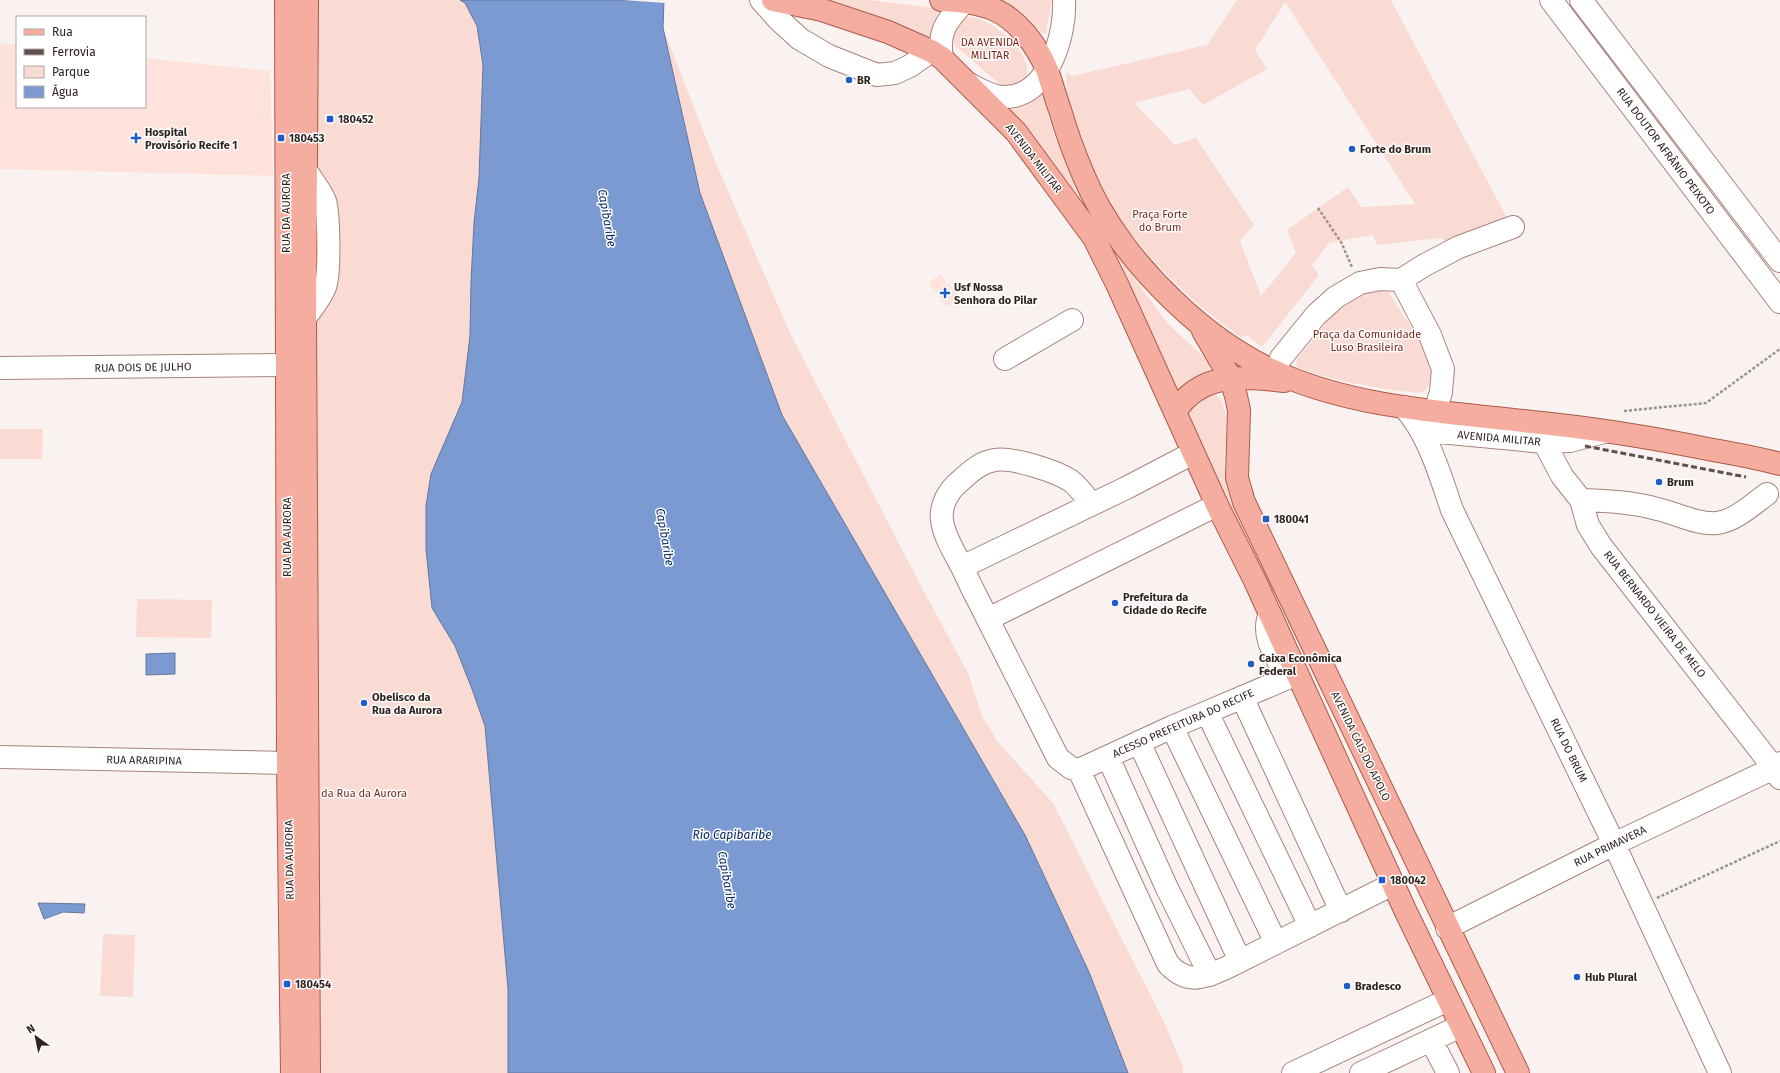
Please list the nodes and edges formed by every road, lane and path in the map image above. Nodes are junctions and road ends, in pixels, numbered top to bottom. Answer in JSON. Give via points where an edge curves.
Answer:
{"nodes":[{"id":1,"x":286,"y":0,"type":"edge"},
{"id":2,"x":307,"y":0,"type":"edge"},
{"id":3,"x":761,"y":0,"type":"edge"},
{"id":4,"x":773,"y":0,"type":"edge"},
{"id":5,"x":941,"y":0,"type":"edge"},
{"id":6,"x":966,"y":0,"type":"edge"},
{"id":7,"x":1064,"y":0,"type":"edge"},
{"id":8,"x":1552,"y":0,"type":"edge"},
{"id":9,"x":1581,"y":0,"type":"edge"},
{"id":10,"x":936,"y":54,"type":"junction"},
{"id":11,"x":1047,"y":69,"type":"junction"},
{"id":12,"x":969,"y":84,"type":"junction"},
{"id":13,"x":1318,"y":208,"type":"dead end"},
{"id":14,"x":1513,"y":228,"type":"dead end"},
{"id":15,"x":1780,"y":261,"type":"edge"},
{"id":16,"x":1401,"y":280,"type":"junction"},
{"id":17,"x":1360,"y":283,"type":"junction"},
{"id":18,"x":1780,"y":302,"type":"edge"},
{"id":19,"x":1072,"y":320,"type":"dead end"},
{"id":20,"x":1200,"y":325,"type":"junction"},
{"id":21,"x":1780,"y":349,"type":"edge"},
{"id":22,"x":1281,"y":358,"type":"dead end"},
{"id":23,"x":1005,"y":359,"type":"dead end"},
{"id":24,"x":286,"y":365,"type":"junction"},
{"id":25,"x":0,"y":368,"type":"edge"},
{"id":26,"x":1230,"y":377,"type":"junction"},
{"id":27,"x":1303,"y":383,"type":"junction"},
{"id":28,"x":1404,"y":407,"type":"junction"},
{"id":29,"x":1624,"y":411,"type":"dead end"},
{"id":30,"x":1176,"y":412,"type":"junction"},
{"id":31,"x":1435,"y":412,"type":"junction"},
{"id":32,"x":1419,"y":427,"type":"junction"},
{"id":33,"x":1604,"y":432,"type":"junction"},
{"id":34,"x":1544,"y":442,"type":"junction"},
{"id":35,"x":1193,"y":453,"type":"junction"},
{"id":36,"x":1780,"y":464,"type":"edge"},
{"id":37,"x":1767,"y":494,"type":"dead end"},
{"id":38,"x":1581,"y":500,"type":"junction"},
{"id":39,"x":1091,"y":504,"type":"junction"},
{"id":40,"x":1217,"y":505,"type":"junction"},
{"id":41,"x":962,"y":567,"type":"junction"},
{"id":42,"x":988,"y":619,"type":"junction"},
{"id":43,"x":1292,"y":676,"type":"junction"},
{"id":44,"x":1242,"y":697,"type":"junction"},
{"id":45,"x":1207,"y":712,"type":"junction"},
{"id":46,"x":1172,"y":727,"type":"junction"},
{"id":47,"x":1139,"y":742,"type":"junction"},
{"id":48,"x":0,"y":757,"type":"edge"},
{"id":49,"x":1108,"y":757,"type":"junction"},
{"id":50,"x":288,"y":763,"type":"junction"},
{"id":51,"x":1075,"y":769,"type":"junction"},
{"id":52,"x":1778,"y":769,"type":"edge"},
{"id":53,"x":1780,"y":841,"type":"edge"},
{"id":54,"x":1614,"y":844,"type":"junction"},
{"id":55,"x":1393,"y":884,"type":"junction"},
{"id":56,"x":1642,"y":905,"type":"junction"},
{"id":57,"x":1341,"y":911,"type":"junction"},
{"id":58,"x":1310,"y":926,"type":"junction"},
{"id":59,"x":1447,"y":928,"type":"junction"},
{"id":60,"x":1276,"y":943,"type":"junction"},
{"id":61,"x":1240,"y":961,"type":"junction"},
{"id":62,"x":1210,"y":975,"type":"junction"},
{"id":63,"x":1448,"y":1000,"type":"junction"},
{"id":64,"x":1461,"y":1026,"type":"junction"},
{"id":65,"x":1431,"y":1040,"type":"junction"},
{"id":66,"x":1441,"y":1071,"type":"edge"},
{"id":67,"x":292,"y":1073,"type":"edge"},
{"id":68,"x":309,"y":1073,"type":"edge"},
{"id":69,"x":1293,"y":1073,"type":"edge"},
{"id":70,"x":1361,"y":1073,"type":"edge"},
{"id":71,"x":1484,"y":1073,"type":"edge"},
{"id":72,"x":1518,"y":1073,"type":"edge"},
{"id":73,"x":1720,"y":1073,"type":"edge"}],
"edges":[{"from":1,"to":24,"type":"main road","name":"RUA DA AURORA"},
{"from":2,"to":68,"type":"main road","name":"RUA DA AURORA","via":[[305,318]]},
{"from":3,"to":10,"type":"street","via":[[800,39],[829,56],[877,75],[895,72]]},
{"from":4,"to":10,"type":"main road","name":"AVENIDA MILITAR","via":[[822,10],[888,32]]},
{"from":5,"to":6,"type":"main road","name":"AVENIDA MILITAR"},
{"from":6,"to":10,"type":"street","via":[[950,16]]},
{"from":6,"to":11,"type":"main road","name":"AVENIDA MILITAR","via":[[993,9],[1013,22],[1032,42]]},
{"from":7,"to":11,"type":"street","via":[[1065,11],[1059,43]]},
{"from":8,"to":18,"type":"street","name":"RUA DOUTOR AFRÂNIO PEIXOTO"},
{"from":9,"to":15,"type":"street"},
{"from":10,"to":12,"type":"main road","name":"AVENIDA MILITAR"},
{"from":11,"to":12,"type":"street","via":[[1030,90],[1020,96],[1004,98]]},
{"from":11,"to":20,"type":"main road","name":"AVENIDA MILITAR","via":[[1083,175],[1107,220],[1140,264]]},
{"from":12,"to":30,"type":"main road","name":"AVENIDA MILITAR","via":[[1016,132],[1094,238]]},
{"from":13,"to":17,"type":"path","via":[[1341,242]]},
{"from":14,"to":16,"type":"street","via":[[1459,247]]},
{"from":16,"to":17,"type":"street","via":[[1380,279]]},
{"from":16,"to":31,"type":"street","via":[[1415,303],[1443,369],[1441,392]]},
{"from":17,"to":22,"type":"street","via":[[1336,297],[1316,314]]},
{"from":19,"to":23,"type":"street"},
{"from":20,"to":26,"type":"main road","name":"AVENIDA CAIS DO APOLO"},
{"from":20,"to":27,"type":"main road","name":"AVENIDA MILITAR","via":[[1270,370]]},
{"from":21,"to":29,"type":"path","via":[[1706,403]]},
{"from":24,"to":25,"type":"street","name":"RUA DOIS DE JULHO"},
{"from":24,"to":50,"type":"main road","name":"RUA DA AURORA"},
{"from":26,"to":27,"type":"main road","name":"AVENIDA MILITAR"},
{"from":26,"to":30,"type":"main road","via":[[1193,392],[1182,401]]},
{"from":26,"to":59,"type":"main road","name":"AVENIDA CAIS DO APOLO","via":[[1239,410],[1237,478],[1244,502]]},
{"from":27,"to":28,"type":"main road","name":"AVENIDA MILITAR"},
{"from":28,"to":31,"type":"main road","name":"AVENIDA MILITAR"},
{"from":28,"to":32,"type":"street"},
{"from":30,"to":35,"type":"main road"},
{"from":31,"to":33,"type":"main road","name":"AVENIDA MILITAR"},
{"from":32,"to":34,"type":"street","name":"AVENIDA MILITAR","via":[[1428,431]]},
{"from":32,"to":54,"type":"street","name":"RUA DO BRUM","via":[[1452,510]]},
{"from":33,"to":34,"type":"street","name":"AVENIDA MILITAR","via":[[1570,441]]},
{"from":33,"to":36,"type":"main road","name":"AVENIDA MILITAR","via":[[1664,440]]},
{"from":34,"to":38,"type":"street","name":"RUA BERNARDO VIEIRA DE MELO","via":[[1562,476]]},
{"from":35,"to":39,"type":"street"},
{"from":35,"to":40,"type":"main road"},
{"from":37,"to":38,"type":"street","via":[[1728,520],[1717,523],[1706,523],[1656,508]]},
{"from":38,"to":52,"type":"street","name":"RUA BERNARDO VIEIRA DE MELO","via":[[1588,525],[1601,546]]},
{"from":39,"to":41,"type":"street"},
{"from":39,"to":41,"type":"street","via":[[1070,481],[1044,470],[1018,461],[995,460],[983,464],[952,488],[944,503],[944,530]]},
{"from":40,"to":42,"type":"street"},
{"from":40,"to":43,"type":"main road","via":[[1270,614]]},
{"from":41,"to":42,"type":"street"},
{"from":42,"to":51,"type":"street","via":[[1058,758]]},
{"from":43,"to":44,"type":"street","name":"ACESSO PREFEITURA DO RECIFE"},
{"from":43,"to":55,"type":"main road"},
{"from":44,"to":45,"type":"street","name":"ACESSO PREFEITURA DO RECIFE"},
{"from":44,"to":57,"type":"street"},
{"from":45,"to":46,"type":"street","name":"ACESSO PREFEITURA DO RECIFE"},
{"from":45,"to":58,"type":"street"},
{"from":46,"to":47,"type":"street","name":"ACESSO PREFEITURA DO RECIFE"},
{"from":46,"to":60,"type":"street"},
{"from":47,"to":49,"type":"street","name":"ACESSO PREFEITURA DO RECIFE"},
{"from":47,"to":61,"type":"street"},
{"from":48,"to":50,"type":"street","name":"RUA ARARIPINA"},
{"from":49,"to":51,"type":"street","name":"ACESSO PREFEITURA DO RECIFE"},
{"from":49,"to":62,"type":"street","via":[[1166,886]]},
{"from":50,"to":67,"type":"main road","name":"RUA DA AURORA"},
{"from":51,"to":62,"type":"street","via":[[1168,964],[1184,977]]},
{"from":52,"to":54,"type":"street","name":"RUA PRIMAVERA"},
{"from":53,"to":56,"type":"path"},
{"from":54,"to":56,"type":"street","name":"RUA DO BRUM"},
{"from":54,"to":59,"type":"street","name":"RUA PRIMAVERA"},
{"from":55,"to":57,"type":"street"},
{"from":55,"to":63,"type":"main road"},
{"from":56,"to":73,"type":"street","name":"RUA DO BRUM"},
{"from":57,"to":58,"type":"street"},
{"from":58,"to":60,"type":"street"},
{"from":59,"to":72,"type":"main road","name":"AVENIDA CAIS DO APOLO"},
{"from":60,"to":61,"type":"street"},
{"from":61,"to":62,"type":"street"},
{"from":63,"to":64,"type":"main road"},
{"from":63,"to":69,"type":"street"},
{"from":64,"to":65,"type":"street"},
{"from":64,"to":71,"type":"main road"},
{"from":65,"to":66,"type":"street"},
{"from":65,"to":70,"type":"street"}]}
